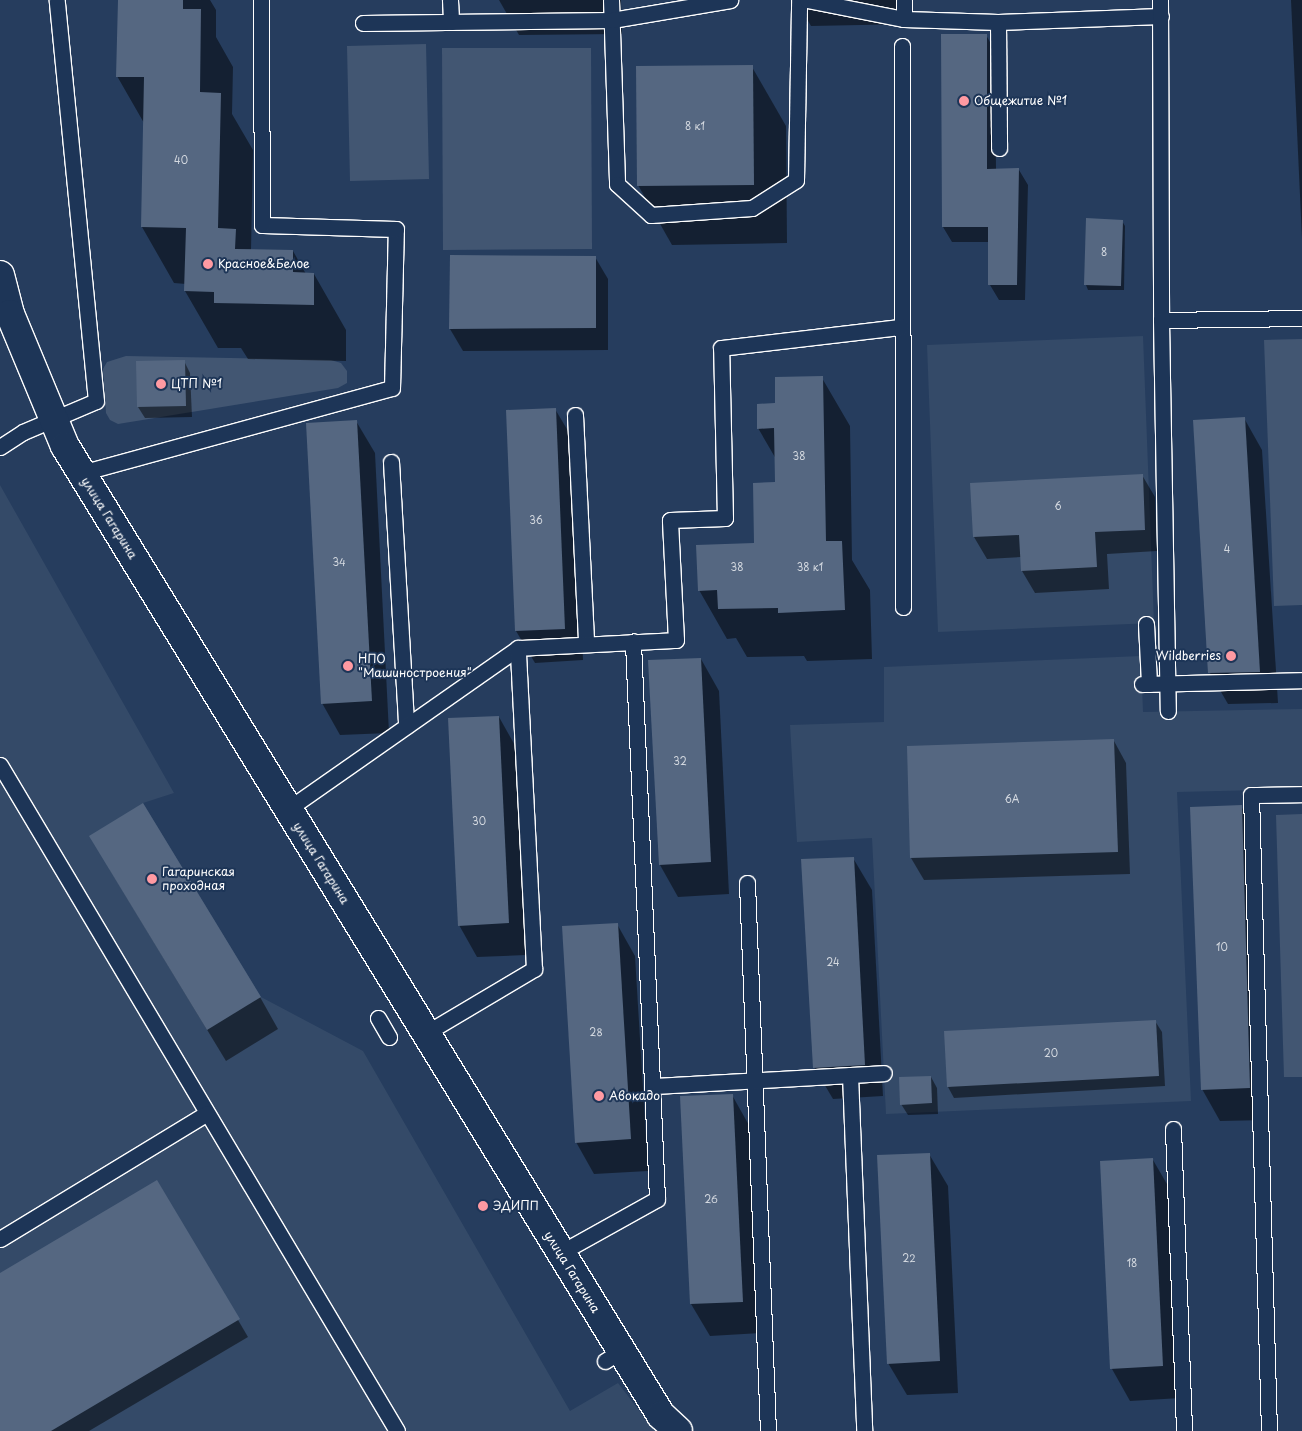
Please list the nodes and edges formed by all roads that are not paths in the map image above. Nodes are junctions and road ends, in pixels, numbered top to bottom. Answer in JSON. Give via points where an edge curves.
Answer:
{"nodes":[{"id":1,"x":57,"y":0,"type":"edge"},
{"id":2,"x":261,"y":0,"type":"edge"},
{"id":3,"x":450,"y":0,"type":"edge"},
{"id":4,"x":612,"y":0,"type":"edge"},
{"id":5,"x":730,"y":0,"type":"edge"},
{"id":6,"x":799,"y":0,"type":"edge"},
{"id":7,"x":807,"y":0,"type":"edge"},
{"id":8,"x":904,"y":0,"type":"edge"},
{"id":9,"x":1160,"y":0,"type":"edge"},
{"id":10,"x":1161,"y":16,"type":"junction"},
{"id":11,"x":904,"y":19,"type":"junction"},
{"id":12,"x":612,"y":20,"type":"junction"},
{"id":13,"x":451,"y":22,"type":"junction"},
{"id":14,"x":998,"y":22,"type":"junction"},
{"id":15,"x":364,"y":23,"type":"dead end"},
{"id":16,"x":902,"y":46,"type":"dead end"},
{"id":17,"x":999,"y":148,"type":"dead end"},
{"id":18,"x":0,"y":275,"type":"edge"},
{"id":19,"x":1302,"y":318,"type":"edge"},
{"id":20,"x":1160,"y":320,"type":"junction"},
{"id":21,"x":901,"y":327,"type":"junction"},
{"id":22,"x":575,"y":415,"type":"dead end"},
{"id":23,"x":53,"y":422,"type":"junction"},
{"id":24,"x":0,"y":447,"type":"edge"},
{"id":25,"x":391,"y":462,"type":"dead end"},
{"id":26,"x":81,"y":473,"type":"junction"},
{"id":27,"x":904,"y":607,"type":"dead end"},
{"id":28,"x":1146,"y":624,"type":"dead end"},
{"id":29,"x":633,"y":642,"type":"junction"},
{"id":30,"x":586,"y":644,"type":"junction"},
{"id":31,"x":518,"y":648,"type":"junction"},
{"id":32,"x":1302,"y":680,"type":"edge"},
{"id":33,"x":1168,"y":683,"type":"junction"},
{"id":34,"x":1168,"y":711,"type":"dead end"},
{"id":35,"x":406,"y":726,"type":"junction"},
{"id":36,"x":0,"y":765,"type":"edge"},
{"id":37,"x":1302,"y":794,"type":"edge"},
{"id":38,"x":288,"y":808,"type":"junction"},
{"id":39,"x":747,"y":883,"type":"dead end"},
{"id":40,"x":378,"y":1018,"type":"dead end"},
{"id":41,"x":426,"y":1033,"type":"junction"},
{"id":42,"x":389,"y":1038,"type":"dead end"},
{"id":43,"x":884,"y":1073,"type":"dead end"},
{"id":44,"x":850,"y":1075,"type":"junction"},
{"id":45,"x":754,"y":1080,"type":"junction"},
{"id":46,"x":652,"y":1086,"type":"junction"},
{"id":47,"x":207,"y":1113,"type":"junction"},
{"id":48,"x":1173,"y":1129,"type":"dead end"},
{"id":49,"x":0,"y":1239,"type":"edge"},
{"id":50,"x":560,"y":1253,"type":"junction"},
{"id":51,"x":397,"y":1431,"type":"edge"},
{"id":52,"x":678,"y":1431,"type":"edge"},
{"id":53,"x":768,"y":1431,"type":"edge"},
{"id":54,"x":864,"y":1431,"type":"edge"},
{"id":55,"x":1184,"y":1431,"type":"edge"},
{"id":56,"x":1269,"y":1431,"type":"edge"}],
"edges":[{"from":1,"to":23,"type":"lane","via":[[96,401]]},
{"from":2,"to":26,"type":"lane","via":[[262,225],[396,228],[392,388]]},
{"from":3,"to":13,"type":"lane"},
{"from":4,"to":12,"type":"lane"},
{"from":5,"to":12,"type":"lane"},
{"from":6,"to":12,"type":"lane","via":[[796,180],[752,208],[651,215],[617,184]]},
{"from":7,"to":11,"type":"lane"},
{"from":8,"to":11,"type":"lane"},
{"from":9,"to":10,"type":"lane"},
{"from":10,"to":14,"type":"lane"},
{"from":10,"to":20,"type":"lane"},
{"from":11,"to":14,"type":"lane"},
{"from":12,"to":13,"type":"lane"},
{"from":13,"to":15,"type":"lane"},
{"from":14,"to":17,"type":"lane"},
{"from":16,"to":21,"type":"lane"},
{"from":18,"to":23,"type":"street","name":"улица Гагарина","via":[[10,314]]},
{"from":19,"to":20,"type":"lane"},
{"from":20,"to":33,"type":"lane"},
{"from":21,"to":27,"type":"lane"},
{"from":21,"to":29,"type":"lane","via":[[721,348],[725,518],[670,520],[676,640]]},
{"from":22,"to":30,"type":"lane"},
{"from":23,"to":24,"type":"lane","via":[[23,432]]},
{"from":23,"to":26,"type":"street","name":"улица Гагарина"},
{"from":25,"to":35,"type":"lane"},
{"from":26,"to":38,"type":"street","name":"улица Гагарина"},
{"from":28,"to":33,"type":"lane","via":[[1145,684]]},
{"from":29,"to":30,"type":"lane"},
{"from":29,"to":46,"type":"lane"},
{"from":30,"to":31,"type":"lane"},
{"from":31,"to":35,"type":"lane"},
{"from":31,"to":41,"type":"lane","via":[[534,969]]},
{"from":32,"to":33,"type":"lane"},
{"from":33,"to":34,"type":"lane"},
{"from":35,"to":38,"type":"lane"},
{"from":36,"to":47,"type":"lane"},
{"from":37,"to":56,"type":"lane","via":[[1251,795]]},
{"from":38,"to":41,"type":"street","name":"улица Гагарина"},
{"from":39,"to":45,"type":"lane"},
{"from":40,"to":42,"type":"lane"},
{"from":41,"to":50,"type":"street","name":"улица Гагарина"},
{"from":43,"to":44,"type":"lane"},
{"from":44,"to":45,"type":"lane"},
{"from":44,"to":54,"type":"lane"},
{"from":45,"to":46,"type":"lane"},
{"from":45,"to":53,"type":"lane"},
{"from":46,"to":50,"type":"lane","via":[[657,1199]]},
{"from":47,"to":49,"type":"lane"},
{"from":47,"to":51,"type":"lane"},
{"from":48,"to":55,"type":"lane"},
{"from":50,"to":52,"type":"street","name":"улица Гагарина","via":[[613,1356]]}]}
